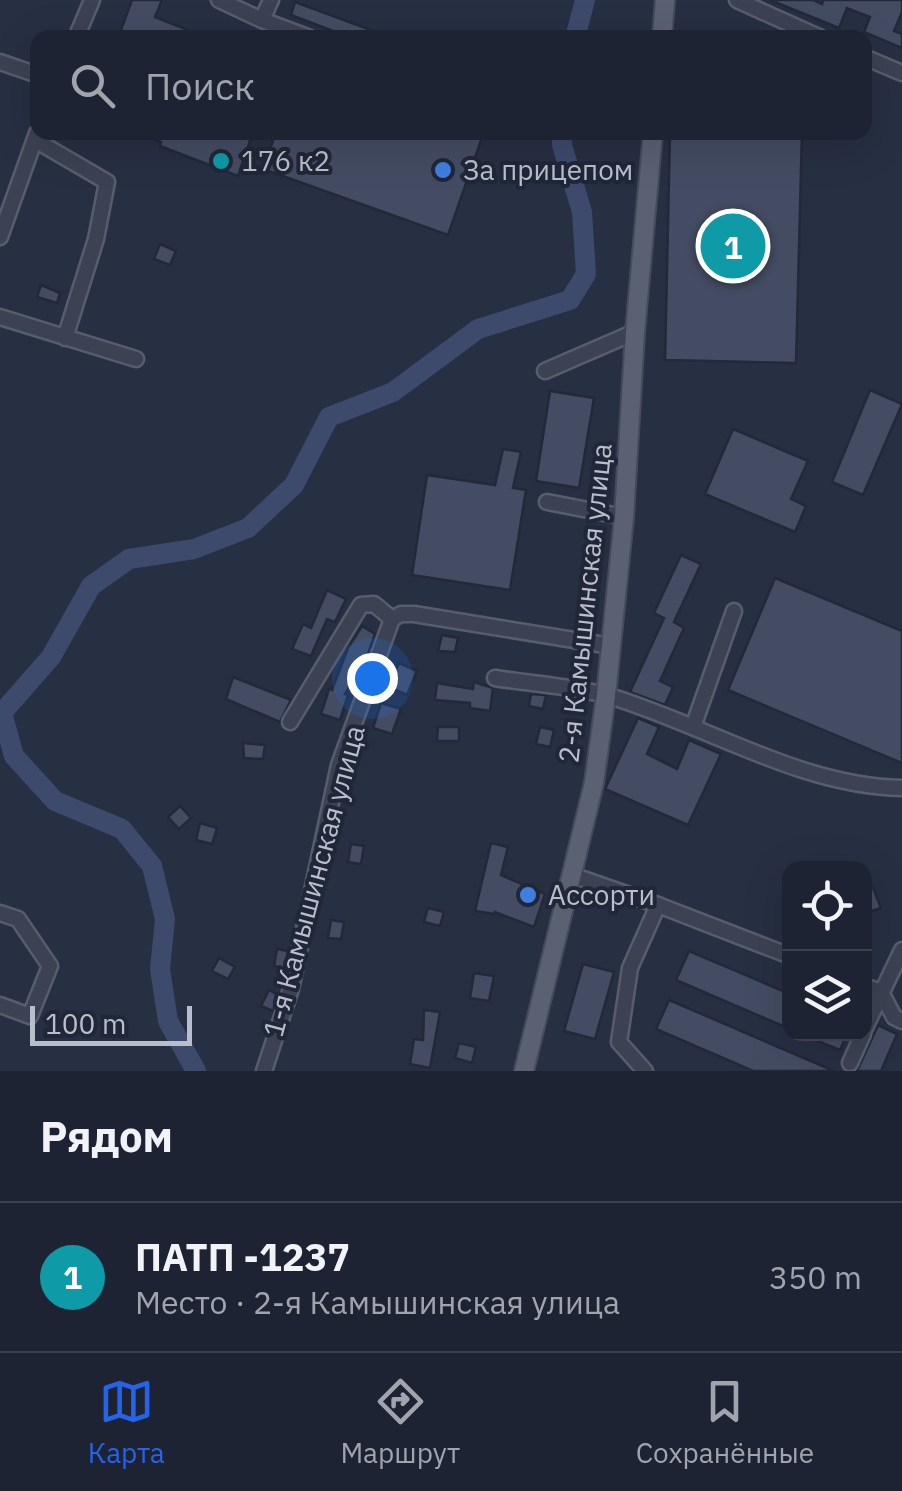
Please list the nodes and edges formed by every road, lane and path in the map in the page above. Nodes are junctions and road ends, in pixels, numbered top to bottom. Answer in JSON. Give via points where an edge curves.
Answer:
{"nodes":[{"id":1,"x":92,"y":0,"type":"edge"},
{"id":2,"x":219,"y":0,"type":"edge"},
{"id":3,"x":271,"y":0,"type":"edge"},
{"id":4,"x":665,"y":0,"type":"edge"},
{"id":5,"x":737,"y":0,"type":"edge"},
{"id":6,"x":262,"y":20,"type":"junction"},
{"id":7,"x":79,"y":30,"type":"edge"},
{"id":8,"x":289,"y":30,"type":"edge"},
{"id":9,"x":663,"y":30,"type":"edge"},
{"id":10,"x":803,"y":30,"type":"edge"},
{"id":11,"x":872,"y":61,"type":"edge"},
{"id":12,"x":0,"y":62,"type":"edge"},
{"id":13,"x":30,"y":72,"type":"edge"},
{"id":14,"x":902,"y":74,"type":"edge"},
{"id":15,"x":35,"y":140,"type":"edge"},
{"id":16,"x":42,"y":140,"type":"edge"},
{"id":17,"x":652,"y":140,"type":"edge"},
{"id":18,"x":0,"y":237,"type":"edge"},
{"id":19,"x":0,"y":317,"type":"edge"},
{"id":20,"x":635,"y":332,"type":"junction"},
{"id":21,"x":65,"y":338,"type":"junction"},
{"id":22,"x":136,"y":359,"type":"dead end"},
{"id":23,"x":545,"y":371,"type":"dead end"},
{"id":24,"x":547,"y":502,"type":"dead end"},
{"id":25,"x":624,"y":517,"type":"junction"},
{"id":26,"x":734,"y":612,"type":"dead end"},
{"id":27,"x":392,"y":619,"type":"junction"},
{"id":28,"x":611,"y":646,"type":"junction"},
{"id":29,"x":494,"y":678,"type":"dead end"},
{"id":30,"x":606,"y":696,"type":"junction"},
{"id":31,"x":290,"y":722,"type":"dead end"},
{"id":32,"x":693,"y":727,"type":"junction"},
{"id":33,"x":902,"y":788,"type":"edge"},
{"id":34,"x":572,"y":875,"type":"junction"},
{"id":35,"x":658,"y":904,"type":"junction"},
{"id":36,"x":0,"y":912,"type":"edge"},
{"id":37,"x":902,"y":950,"type":"edge"},
{"id":38,"x":782,"y":953,"type":"edge"},
{"id":39,"x":872,"y":989,"type":"edge"},
{"id":40,"x":882,"y":992,"type":"junction"},
{"id":41,"x":0,"y":1005,"type":"edge"},
{"id":42,"x":872,"y":1014,"type":"edge"},
{"id":43,"x":902,"y":1021,"type":"edge"},
{"id":44,"x":860,"y":1041,"type":"edge"},
{"id":45,"x":850,"y":1063,"type":"dead end"},
{"id":46,"x":264,"y":1071,"type":"edge"},
{"id":47,"x":524,"y":1071,"type":"edge"},
{"id":48,"x":645,"y":1071,"type":"edge"}],
"edges":[{"from":1,"to":7,"type":"street"},
{"from":2,"to":6,"type":"street"},
{"from":3,"to":6,"type":"street"},
{"from":4,"to":9,"type":"main road"},
{"from":5,"to":10,"type":"street"},
{"from":6,"to":8,"type":"street"},
{"from":11,"to":14,"type":"street"},
{"from":12,"to":13,"type":"street"},
{"from":15,"to":18,"type":"street"},
{"from":16,"to":21,"type":"street","via":[[107,182]]},
{"from":17,"to":20,"type":"main road","name":"2-я Камышинская улица"},
{"from":19,"to":21,"type":"street"},
{"from":20,"to":23,"type":"street"},
{"from":20,"to":25,"type":"main road","name":"2-я Камышинская улица"},
{"from":21,"to":22,"type":"street"},
{"from":24,"to":25,"type":"street"},
{"from":25,"to":28,"type":"main road","name":"2-я Камышинская улица"},
{"from":26,"to":32,"type":"street"},
{"from":27,"to":28,"type":"street","via":[[414,614]]},
{"from":27,"to":31,"type":"street","via":[[374,604],[361,605]]},
{"from":27,"to":46,"type":"street","name":"1-я Камышинская улица","via":[[339,765],[291,989]]},
{"from":28,"to":30,"type":"main road","name":"2-я Камышинская улица"},
{"from":29,"to":30,"type":"street"},
{"from":30,"to":32,"type":"street"},
{"from":30,"to":34,"type":"main road","name":"2-я Камышинская улица"},
{"from":32,"to":33,"type":"street","via":[[819,774]]},
{"from":34,"to":35,"type":"street"},
{"from":34,"to":47,"type":"main road","name":"2-я Камышинская улица"},
{"from":35,"to":38,"type":"street"},
{"from":35,"to":48,"type":"street","via":[[630,968],[619,1042]]},
{"from":36,"to":41,"type":"street","via":[[18,919],[50,966],[30,1016]]},
{"from":37,"to":40,"type":"street"},
{"from":39,"to":40,"type":"street"},
{"from":40,"to":42,"type":"street"},
{"from":40,"to":43,"type":"street"},
{"from":44,"to":45,"type":"street"}]}
